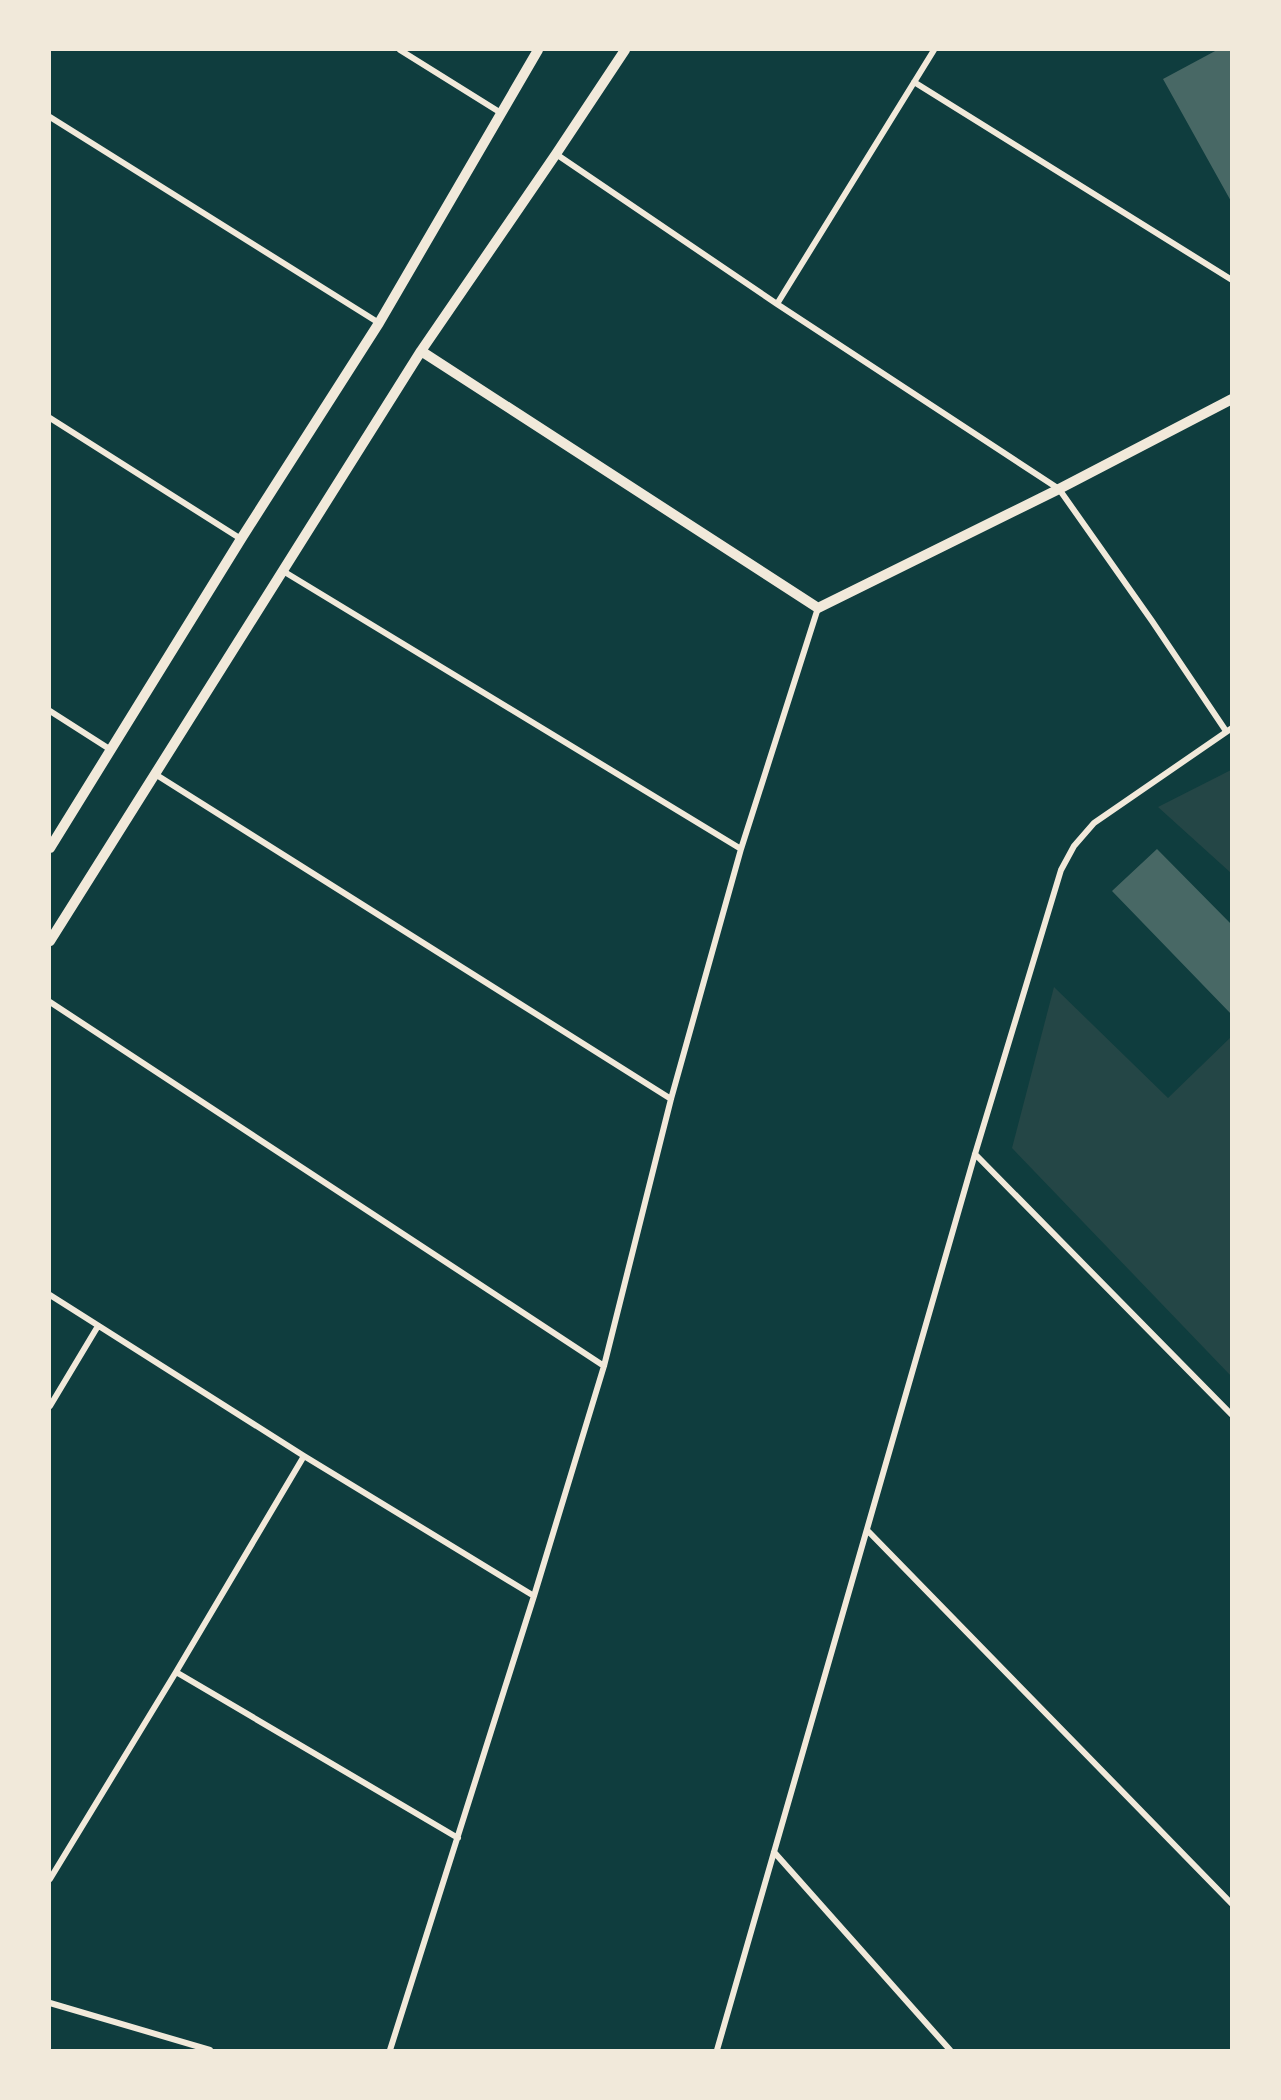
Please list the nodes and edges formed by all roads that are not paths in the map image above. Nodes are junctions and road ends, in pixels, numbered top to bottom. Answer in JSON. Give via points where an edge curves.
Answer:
{"nodes":[{"id":1,"x":400,"y":50,"type":"edge"},
{"id":2,"x":538,"y":50,"type":"edge"},
{"id":3,"x":625,"y":50,"type":"edge"},
{"id":4,"x":934,"y":50,"type":"edge"},
{"id":5,"x":914,"y":82,"type":"junction"},
{"id":6,"x":501,"y":113,"type":"junction"},
{"id":7,"x":50,"y":117,"type":"edge"},
{"id":8,"x":556,"y":154,"type":"junction"},
{"id":9,"x":1232,"y":280,"type":"edge"},
{"id":10,"x":777,"y":304,"type":"junction"},
{"id":11,"x":379,"y":323,"type":"junction"},
{"id":12,"x":421,"y":351,"type":"junction"},
{"id":13,"x":1232,"y":399,"type":"edge"},
{"id":14,"x":50,"y":418,"type":"edge"},
{"id":15,"x":1059,"y":489,"type":"junction"},
{"id":16,"x":241,"y":539,"type":"junction"},
{"id":17,"x":283,"y":571,"type":"junction"},
{"id":18,"x":818,"y":608,"type":"junction"},
{"id":19,"x":50,"y":711,"type":"edge"},
{"id":20,"x":1229,"y":730,"type":"edge"},
{"id":21,"x":111,"y":750,"type":"junction"},
{"id":22,"x":155,"y":774,"type":"junction"},
{"id":23,"x":50,"y":848,"type":"edge"},
{"id":24,"x":741,"y":849,"type":"junction"},
{"id":25,"x":50,"y":941,"type":"edge"},
{"id":26,"x":50,"y":1002,"type":"edge"},
{"id":27,"x":671,"y":1099,"type":"junction"},
{"id":28,"x":975,"y":1154,"type":"junction"},
{"id":29,"x":50,"y":1295,"type":"edge"},
{"id":30,"x":98,"y":1326,"type":"junction"},
{"id":31,"x":604,"y":1366,"type":"junction"},
{"id":32,"x":50,"y":1406,"type":"edge"},
{"id":33,"x":1232,"y":1415,"type":"edge"},
{"id":34,"x":304,"y":1456,"type":"junction"},
{"id":35,"x":867,"y":1530,"type":"junction"},
{"id":36,"x":534,"y":1596,"type":"junction"},
{"id":37,"x":176,"y":1672,"type":"junction"},
{"id":38,"x":458,"y":1838,"type":"junction"},
{"id":39,"x":774,"y":1852,"type":"junction"},
{"id":40,"x":50,"y":1879,"type":"edge"},
{"id":41,"x":1232,"y":1904,"type":"edge"},
{"id":42,"x":50,"y":2003,"type":"edge"},
{"id":43,"x":210,"y":2050,"type":"edge"},
{"id":44,"x":390,"y":2050,"type":"edge"},
{"id":45,"x":717,"y":2050,"type":"edge"},
{"id":46,"x":950,"y":2050,"type":"edge"}],
"edges":[{"from":1,"to":6,"type":"street"},
{"from":2,"to":6,"type":"street"},
{"from":3,"to":8,"type":"street"},
{"from":4,"to":5,"type":"street"},
{"from":5,"to":9,"type":"street"},
{"from":5,"to":10,"type":"street"},
{"from":6,"to":11,"type":"street"},
{"from":7,"to":11,"type":"street"},
{"from":8,"to":10,"type":"street"},
{"from":8,"to":12,"type":"street"},
{"from":10,"to":15,"type":"street"},
{"from":11,"to":16,"type":"street"},
{"from":12,"to":17,"type":"street"},
{"from":12,"to":18,"type":"street"},
{"from":13,"to":15,"type":"street"},
{"from":14,"to":16,"type":"street"},
{"from":15,"to":18,"type":"street"},
{"from":15,"to":20,"type":"street"},
{"from":16,"to":21,"type":"street"},
{"from":17,"to":22,"type":"street"},
{"from":17,"to":24,"type":"street"},
{"from":18,"to":24,"type":"street"},
{"from":19,"to":21,"type":"street"},
{"from":20,"to":28,"type":"street","via":[[1094,823],[1074,846],[1060,870]]},
{"from":21,"to":23,"type":"street"},
{"from":22,"to":25,"type":"street"},
{"from":22,"to":27,"type":"street"},
{"from":24,"to":27,"type":"street"},
{"from":26,"to":31,"type":"street"},
{"from":27,"to":31,"type":"street"},
{"from":28,"to":33,"type":"street"},
{"from":28,"to":35,"type":"street"},
{"from":29,"to":30,"type":"street"},
{"from":30,"to":32,"type":"street"},
{"from":30,"to":34,"type":"street"},
{"from":31,"to":36,"type":"street"},
{"from":34,"to":36,"type":"street"},
{"from":34,"to":37,"type":"street"},
{"from":35,"to":39,"type":"street"},
{"from":35,"to":41,"type":"street"},
{"from":36,"to":38,"type":"street"},
{"from":37,"to":38,"type":"street"},
{"from":37,"to":40,"type":"street"},
{"from":38,"to":44,"type":"street"},
{"from":39,"to":45,"type":"street"},
{"from":39,"to":46,"type":"street"},
{"from":42,"to":43,"type":"street"}]}
